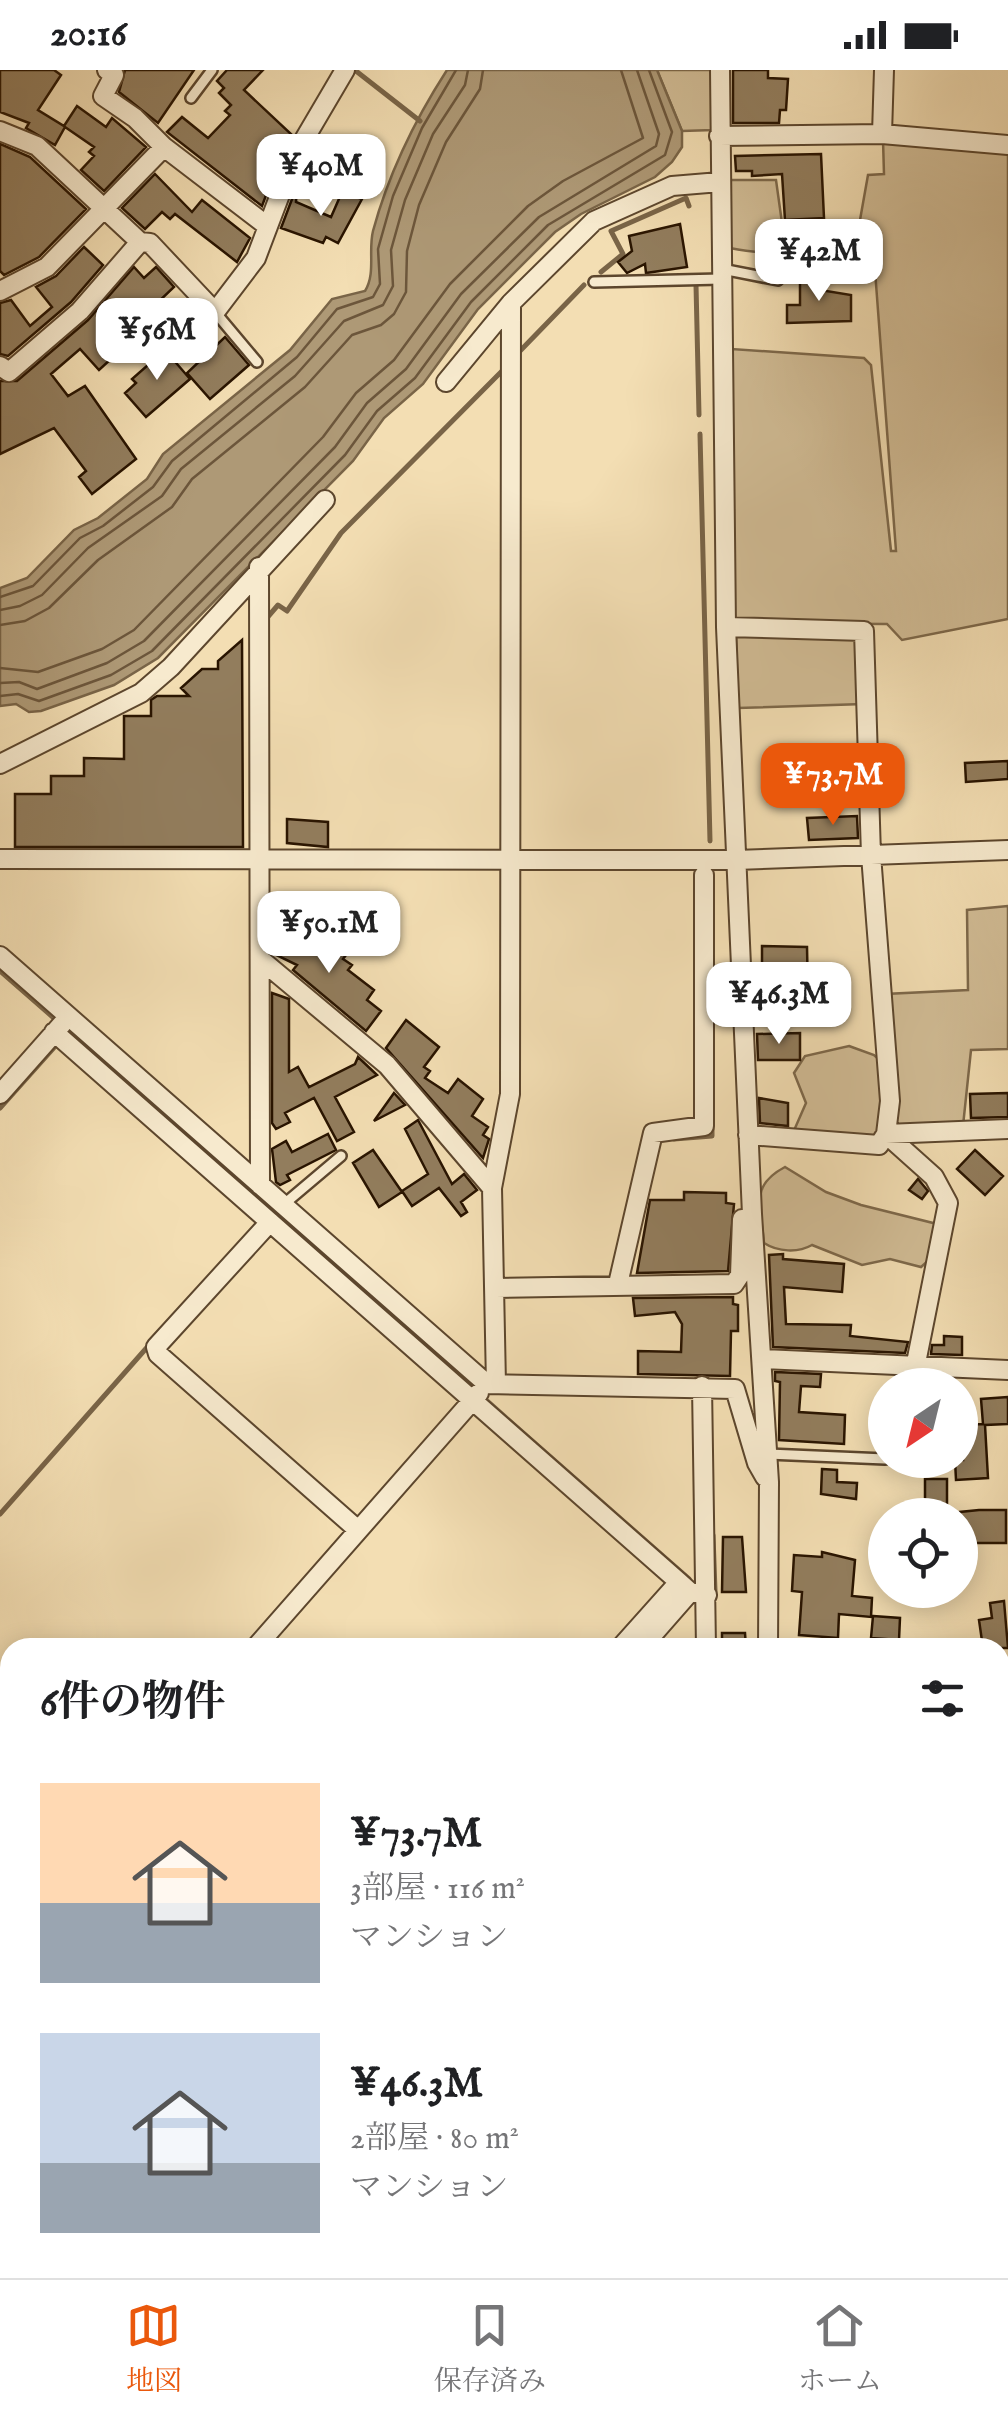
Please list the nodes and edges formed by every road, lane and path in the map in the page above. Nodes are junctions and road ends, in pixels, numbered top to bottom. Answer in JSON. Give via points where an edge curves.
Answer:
{"nodes":[{"id":1,"x":107,"y":70,"type":"edge"},
{"id":2,"x":212,"y":70,"type":"edge"},
{"id":3,"x":720,"y":70,"type":"edge"},
{"id":4,"x":884,"y":70,"type":"edge"},
{"id":5,"x":342,"y":71,"type":"edge"},
{"id":6,"x":191,"y":98,"type":"dead end"},
{"id":7,"x":0,"y":132,"type":"edge"},
{"id":8,"x":882,"y":134,"type":"junction"},
{"id":9,"x":718,"y":136,"type":"junction"},
{"id":10,"x":1008,"y":145,"type":"edge"},
{"id":11,"x":164,"y":146,"type":"junction"},
{"id":12,"x":720,"y":182,"type":"junction"},
{"id":13,"x":106,"y":211,"type":"junction"},
{"id":14,"x":266,"y":224,"type":"junction"},
{"id":15,"x":140,"y":242,"type":"junction"},
{"id":16,"x":721,"y":274,"type":"junction"},
{"id":17,"x":778,"y":280,"type":"dead end"},
{"id":18,"x":594,"y":282,"type":"dead end"},
{"id":19,"x":0,"y":292,"type":"edge"},
{"id":20,"x":511,"y":303,"type":"junction"},
{"id":21,"x":215,"y":312,"type":"junction"},
{"id":22,"x":257,"y":362,"type":"dead end"},
{"id":23,"x":0,"y":366,"type":"edge"},
{"id":24,"x":446,"y":382,"type":"dead end"},
{"id":25,"x":325,"y":500,"type":"dead end"},
{"id":26,"x":259,"y":567,"type":"junction"},
{"id":27,"x":726,"y":627,"type":"junction"},
{"id":28,"x":0,"y":764,"type":"edge"},
{"id":29,"x":1008,"y":850,"type":"edge"},
{"id":30,"x":871,"y":855,"type":"junction"},
{"id":31,"x":259,"y":858,"type":"junction"},
{"id":32,"x":0,"y":859,"type":"edge"},
{"id":33,"x":510,"y":859,"type":"junction"},
{"id":34,"x":736,"y":860,"type":"junction"},
{"id":35,"x":704,"y":875,"type":"dead end"},
{"id":36,"x":0,"y":956,"type":"edge"},
{"id":37,"x":260,"y":959,"type":"junction"},
{"id":38,"x":68,"y":1016,"type":"junction"},
{"id":39,"x":54,"y":1032,"type":"junction"},
{"id":40,"x":0,"y":1094,"type":"edge"},
{"id":41,"x":1008,"y":1129,"type":"edge"},
{"id":42,"x":886,"y":1134,"type":"junction"},
{"id":43,"x":748,"y":1135,"type":"junction"},
{"id":44,"x":341,"y":1156,"type":"dead end"},
{"id":45,"x":260,"y":1185,"type":"junction"},
{"id":46,"x":492,"y":1188,"type":"junction"},
{"id":47,"x":283,"y":1205,"type":"junction"},
{"id":48,"x":752,"y":1214,"type":"junction"},
{"id":49,"x":270,"y":1222,"type":"junction"},
{"id":50,"x":618,"y":1284,"type":"junction"},
{"id":51,"x":496,"y":1288,"type":"junction"},
{"id":52,"x":763,"y":1359,"type":"junction"},
{"id":53,"x":915,"y":1368,"type":"joint"},
{"id":54,"x":978,"y":1369,"type":"edge"},
{"id":55,"x":1008,"y":1370,"type":"edge"},
{"id":56,"x":491,"y":1384,"type":"junction"},
{"id":57,"x":702,"y":1386,"type":"junction"},
{"id":58,"x":472,"y":1400,"type":"junction"},
{"id":59,"x":768,"y":1454,"type":"junction"},
{"id":60,"x":868,"y":1458,"type":"edge"},
{"id":61,"x":769,"y":1482,"type":"junction"},
{"id":62,"x":358,"y":1530,"type":"junction"},
{"id":63,"x":692,"y":1590,"type":"junction"},
{"id":64,"x":265,"y":1638,"type":"edge"},
{"id":65,"x":632,"y":1638,"type":"edge"},
{"id":66,"x":650,"y":1638,"type":"edge"},
{"id":67,"x":704,"y":1638,"type":"edge"},
{"id":68,"x":768,"y":1638,"type":"edge"}],
"edges":[{"from":1,"to":11,"type":"street","via":[[114,75],[103,96]]},
{"from":2,"to":6,"type":"lane"},
{"from":3,"to":9,"type":"street"},
{"from":4,"to":8,"type":"street"},
{"from":5,"to":14,"type":"street"},
{"from":7,"to":13,"type":"street","via":[[37,146]]},
{"from":8,"to":9,"type":"street"},
{"from":8,"to":10,"type":"street"},
{"from":9,"to":12,"type":"street"},
{"from":11,"to":13,"type":"street"},
{"from":11,"to":14,"type":"street"},
{"from":12,"to":16,"type":"street"},
{"from":12,"to":20,"type":"street","via":[[672,186],[594,221]]},
{"from":13,"to":15,"type":"street"},
{"from":13,"to":19,"type":"street","via":[[47,267]]},
{"from":14,"to":21,"type":"street","via":[[256,258]]},
{"from":15,"to":21,"type":"street","via":[[150,243]]},
{"from":15,"to":23,"type":"street","via":[[80,311],[9,372]]},
{"from":16,"to":17,"type":"lane"},
{"from":16,"to":18,"type":"lane"},
{"from":16,"to":27,"type":"street"},
{"from":20,"to":24,"type":"street"},
{"from":20,"to":33,"type":"street"},
{"from":21,"to":22,"type":"lane"},
{"from":25,"to":26,"type":"street"},
{"from":26,"to":28,"type":"street","via":[[142,693]]},
{"from":26,"to":31,"type":"street"},
{"from":27,"to":30,"type":"street","via":[[864,631]]},
{"from":27,"to":34,"type":"street"},
{"from":29,"to":30,"type":"street"},
{"from":30,"to":34,"type":"street"},
{"from":30,"to":42,"type":"street","via":[[890,1101]]},
{"from":31,"to":32,"type":"street"},
{"from":31,"to":33,"type":"street"},
{"from":31,"to":37,"type":"street"},
{"from":33,"to":34,"type":"street"},
{"from":33,"to":46,"type":"street","via":[[510,1094]]},
{"from":34,"to":43,"type":"street"},
{"from":35,"to":50,"type":"street","via":[[704,1126],[653,1133]]},
{"from":36,"to":38,"type":"street"},
{"from":37,"to":45,"type":"street"},
{"from":37,"to":46,"type":"street","via":[[387,1065]]},
{"from":38,"to":39,"type":"street"},
{"from":38,"to":45,"type":"street"},
{"from":39,"to":40,"type":"street"},
{"from":39,"to":49,"type":"street"},
{"from":41,"to":42,"type":"street"},
{"from":42,"to":43,"type":"street","via":[[879,1145]]},
{"from":42,"to":53,"type":"street","via":[[934,1178],[948,1203]]},
{"from":43,"to":48,"type":"street"},
{"from":44,"to":47,"type":"lane"},
{"from":45,"to":47,"type":"street"},
{"from":46,"to":51,"type":"street"},
{"from":47,"to":56,"type":"street"},
{"from":48,"to":50,"type":"street","via":[[742,1219],[734,1284]]},
{"from":48,"to":52,"type":"street"},
{"from":49,"to":58,"type":"street"},
{"from":49,"to":62,"type":"street","via":[[156,1347],[158,1354]]},
{"from":50,"to":51,"type":"street"},
{"from":51,"to":56,"type":"street"},
{"from":52,"to":53,"type":"street"},
{"from":52,"to":59,"type":"street"},
{"from":54,"to":55,"type":"street"},
{"from":56,"to":57,"type":"street"},
{"from":56,"to":58,"type":"street"},
{"from":57,"to":61,"type":"street","via":[[735,1390]]},
{"from":57,"to":63,"type":"street"},
{"from":58,"to":62,"type":"street"},
{"from":58,"to":63,"type":"street"},
{"from":59,"to":60,"type":"lane"},
{"from":59,"to":61,"type":"street"},
{"from":61,"to":68,"type":"street"},
{"from":62,"to":64,"type":"street"},
{"from":63,"to":65,"type":"street"},
{"from":63,"to":66,"type":"street"},
{"from":63,"to":67,"type":"street"}]}
